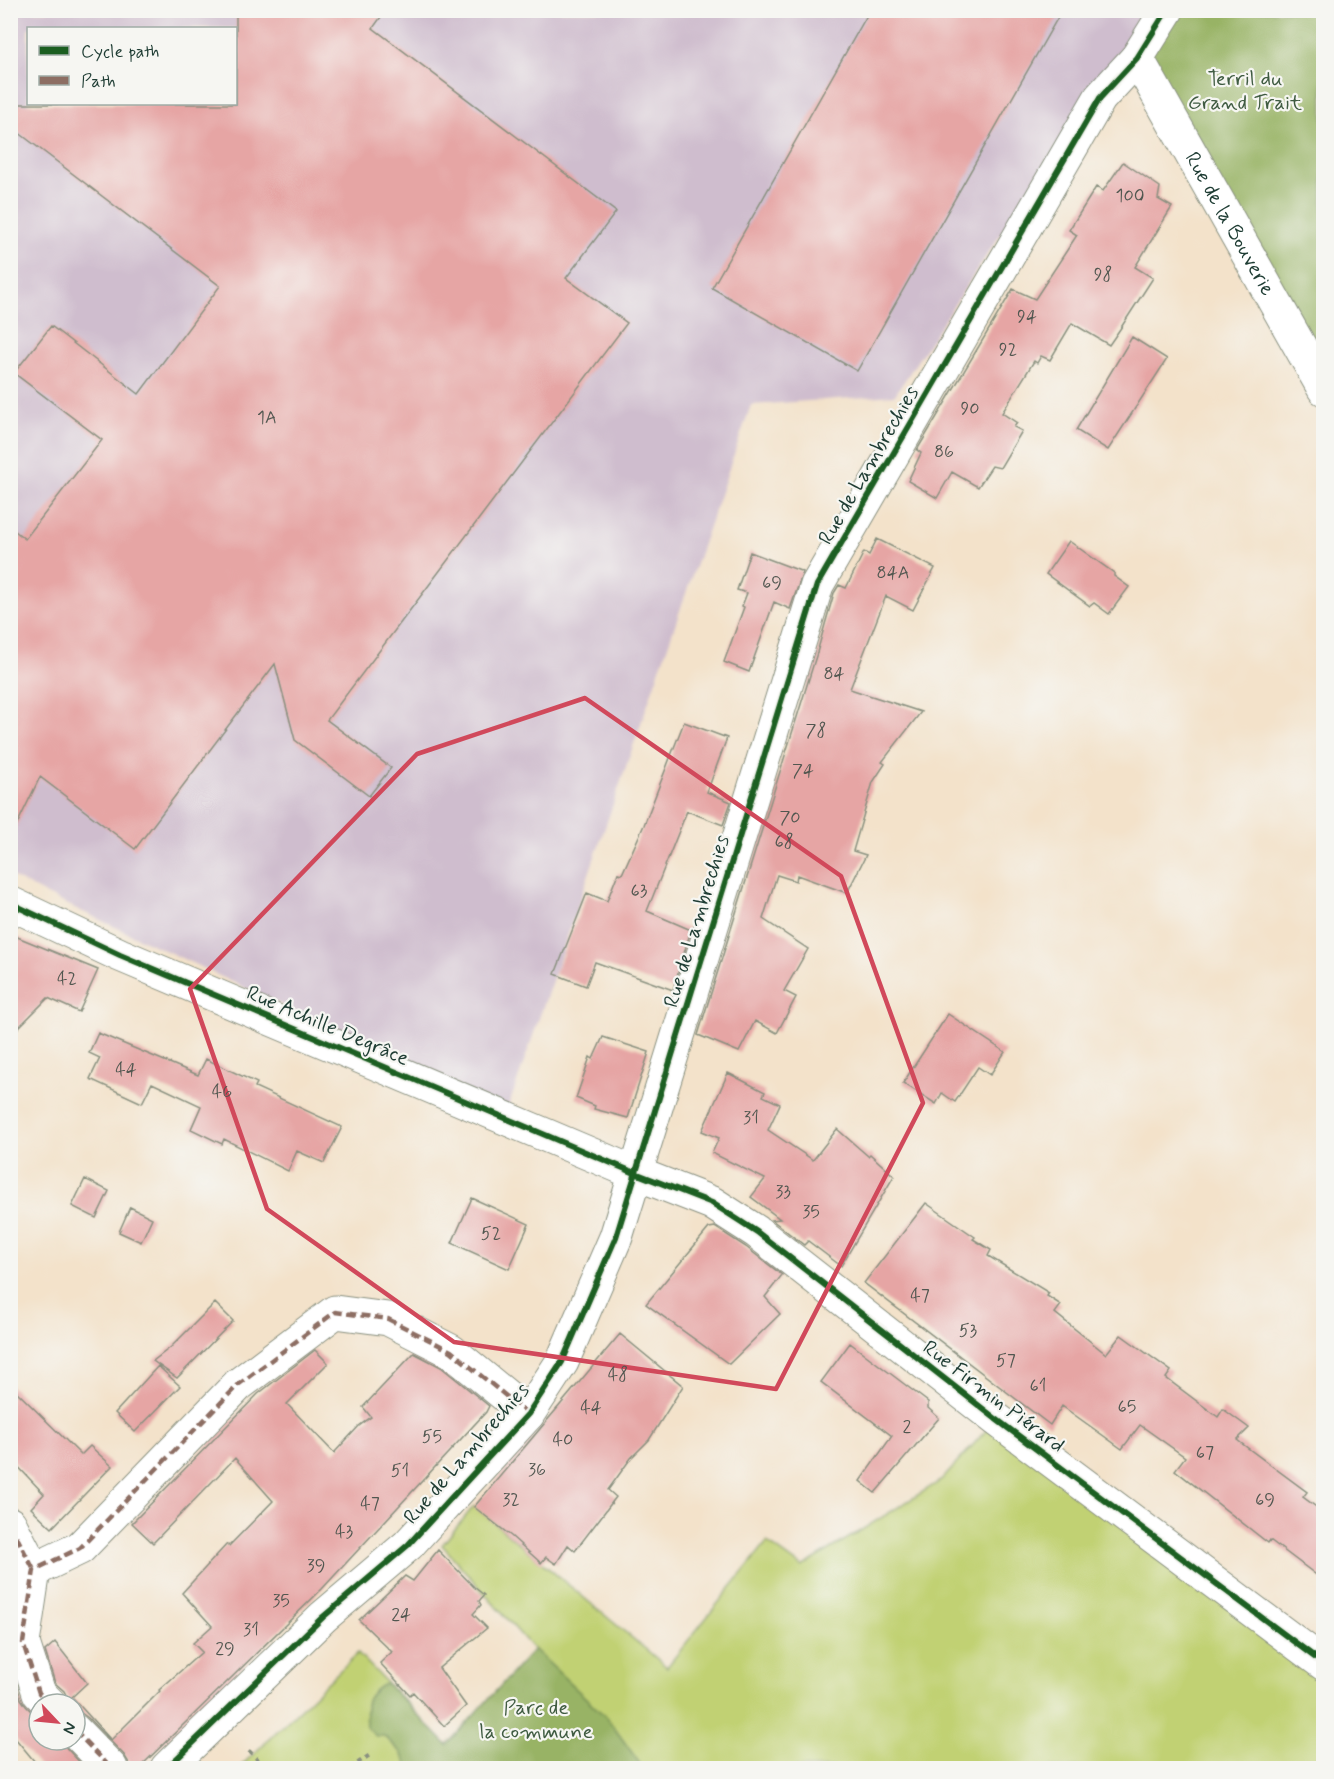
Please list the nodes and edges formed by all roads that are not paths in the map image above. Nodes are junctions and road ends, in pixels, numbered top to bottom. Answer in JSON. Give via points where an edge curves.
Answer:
{"nodes":[{"id":1,"x":1167,"y":10,"type":"edge"},
{"id":2,"x":1137,"y":58,"type":"junction"},
{"id":3,"x":1323,"y":389,"type":"edge"},
{"id":4,"x":10,"y":903,"type":"edge"},
{"id":5,"x":635,"y":1173,"type":"junction"},
{"id":6,"x":528,"y":1414,"type":"junction"},
{"id":7,"x":10,"y":1524,"type":"edge"},
{"id":8,"x":34,"y":1570,"type":"junction"},
{"id":9,"x":1323,"y":1664,"type":"edge"},
{"id":10,"x":39,"y":1692,"type":"edge"},
{"id":11,"x":87,"y":1743,"type":"edge"},
{"id":12,"x":111,"y":1768,"type":"edge"},
{"id":13,"x":167,"y":1768,"type":"edge"}],
"edges":[{"from":1,"to":2,"type":"street","name":"Rue de Lambrechies"},
{"from":2,"to":3,"type":"street","name":"Rue de la Bouverie"},
{"from":2,"to":5,"type":"street","name":"Rue de Lambrechies","via":[[1100,98],[817,585]]},
{"from":4,"to":5,"type":"street","name":"Rue Achille Degrâce","via":[[120,955]]},
{"from":5,"to":6,"type":"street","name":"Rue de Lambrechies","via":[[616,1237],[562,1362]]},
{"from":5,"to":9,"type":"street","name":"Rue Firmin Piérard","via":[[712,1203],[757,1232],[996,1419]]},
{"from":6,"to":8,"type":"street","via":[[451,1351],[388,1319],[335,1312],[238,1385],[80,1548]]},
{"from":6,"to":13,"type":"street","name":"Rue de Lambrechies","via":[[408,1545],[323,1617]]},
{"from":7,"to":8,"type":"street"},
{"from":8,"to":10,"type":"street","via":[[23,1643]]},
{"from":11,"to":12,"type":"street"}]}
